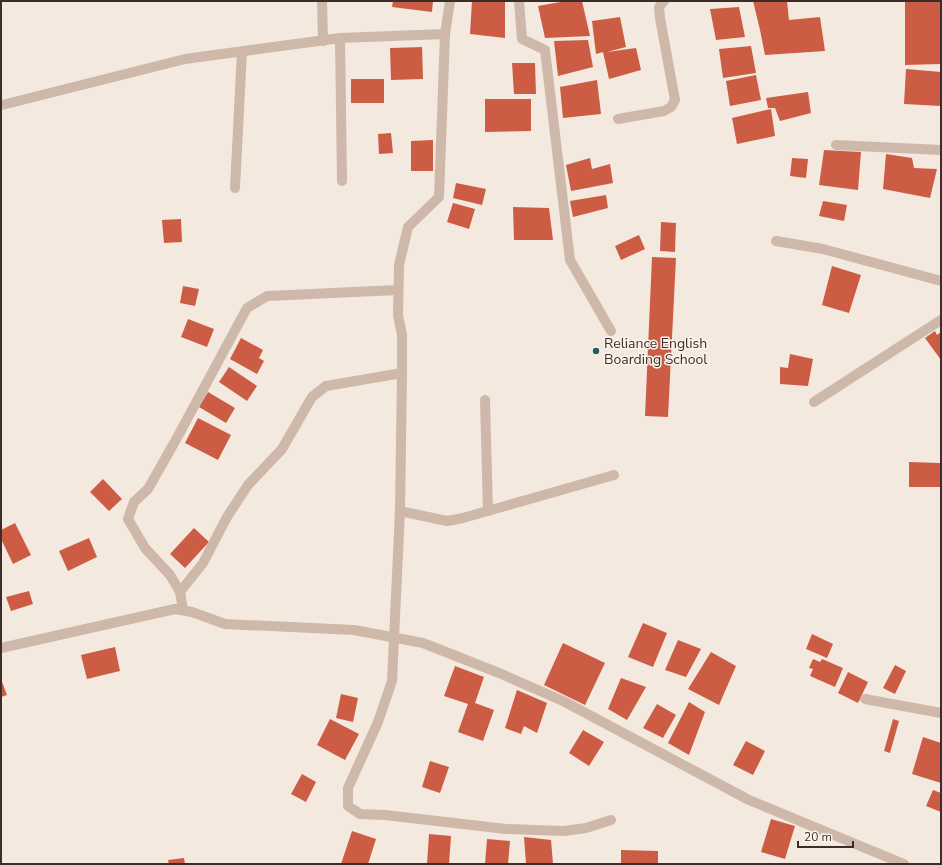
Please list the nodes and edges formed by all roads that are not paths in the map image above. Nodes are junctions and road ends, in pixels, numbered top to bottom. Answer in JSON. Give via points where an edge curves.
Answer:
{"nodes":[{"id":1,"x":322,"y":1,"type":"edge"},
{"id":2,"x":450,"y":1,"type":"edge"},
{"id":3,"x":519,"y":1,"type":"edge"},
{"id":4,"x":664,"y":1,"type":"edge"},
{"id":5,"x":445,"y":34,"type":"junction"},
{"id":6,"x":340,"y":38,"type":"junction"},
{"id":7,"x":323,"y":40,"type":"junction"},
{"id":8,"x":242,"y":51,"type":"junction"},
{"id":9,"x":2,"y":106,"type":"dead end"},
{"id":10,"x":618,"y":119,"type":"dead end"},
{"id":11,"x":836,"y":145,"type":"dead end"},
{"id":12,"x":941,"y":150,"type":"edge"},
{"id":13,"x":342,"y":181,"type":"dead end"},
{"id":14,"x":235,"y":188,"type":"dead end"},
{"id":15,"x":776,"y":241,"type":"dead end"},
{"id":16,"x":941,"y":281,"type":"edge"},
{"id":17,"x":398,"y":290,"type":"junction"},
{"id":18,"x":941,"y":320,"type":"edge"},
{"id":19,"x":611,"y":331,"type":"dead end"},
{"id":20,"x":402,"y":373,"type":"junction"},
{"id":21,"x":485,"y":400,"type":"dead end"},
{"id":22,"x":814,"y":402,"type":"dead end"},
{"id":23,"x":614,"y":475,"type":"dead end"},
{"id":24,"x":400,"y":511,"type":"junction"},
{"id":25,"x":488,"y":511,"type":"junction"},
{"id":26,"x":180,"y":592,"type":"junction"},
{"id":27,"x":183,"y":610,"type":"junction"},
{"id":28,"x":394,"y":638,"type":"junction"},
{"id":29,"x":1,"y":648,"type":"edge"},
{"id":30,"x":865,"y":699,"type":"dead end"},
{"id":31,"x":941,"y":713,"type":"edge"},
{"id":32,"x":611,"y":820,"type":"dead end"},
{"id":33,"x":904,"y":864,"type":"edge"}],
"edges":[{"from":1,"to":7,"type":"street"},
{"from":2,"to":5,"type":"street"},
{"from":3,"to":19,"type":"street","via":[[522,39],[545,50],[570,260]]},
{"from":4,"to":10,"type":"street","via":[[659,7],[660,18],[675,100],[671,107],[664,111]]},
{"from":5,"to":6,"type":"street"},
{"from":5,"to":17,"type":"street","via":[[439,197],[408,227],[399,265]]},
{"from":6,"to":7,"type":"street"},
{"from":6,"to":13,"type":"street"},
{"from":7,"to":8,"type":"street"},
{"from":8,"to":9,"type":"street","via":[[186,59]]},
{"from":8,"to":14,"type":"street"},
{"from":11,"to":12,"type":"street"},
{"from":15,"to":16,"type":"street","via":[[823,249]]},
{"from":17,"to":20,"type":"street"},
{"from":17,"to":26,"type":"street","via":[[267,296],[247,308],[167,456],[148,488],[134,502],[128,519],[145,548],[170,575]]},
{"from":18,"to":22,"type":"street"},
{"from":20,"to":24,"type":"street"},
{"from":20,"to":26,"type":"street","via":[[326,386],[312,397],[282,449],[248,485],[227,517],[203,563]]},
{"from":21,"to":25,"type":"street"},
{"from":23,"to":25,"type":"street"},
{"from":24,"to":25,"type":"street","via":[[448,521]]},
{"from":24,"to":28,"type":"street"},
{"from":26,"to":27,"type":"street"},
{"from":27,"to":28,"type":"street","via":[[225,624],[354,630]]},
{"from":27,"to":29,"type":"street","via":[[175,609]]},
{"from":28,"to":32,"type":"street","via":[[392,681],[378,722],[348,788],[348,806],[360,814],[506,829],[564,831],[586,828]]},
{"from":28,"to":33,"type":"street","via":[[423,643],[563,701],[749,800]]},
{"from":30,"to":31,"type":"street"}]}
